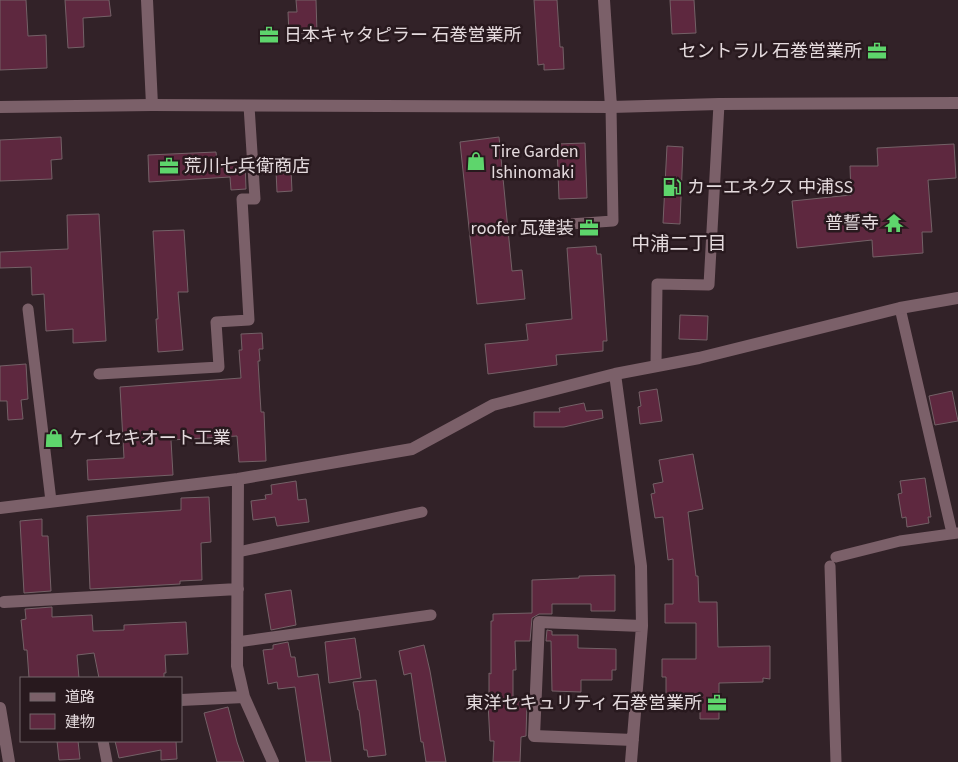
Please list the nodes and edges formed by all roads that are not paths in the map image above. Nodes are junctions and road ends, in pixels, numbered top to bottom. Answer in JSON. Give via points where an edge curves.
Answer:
{"nodes":[{"id":1,"x":147,"y":0,"type":"edge"},
{"id":2,"x":604,"y":0,"type":"edge"},
{"id":3,"x":958,"y":103,"type":"edge"},
{"id":4,"x":720,"y":104,"type":"junction"},
{"id":5,"x":152,"y":105,"type":"junction"},
{"id":6,"x":250,"y":106,"type":"junction"},
{"id":7,"x":0,"y":107,"type":"edge"},
{"id":8,"x":611,"y":107,"type":"junction"},
{"id":9,"x":570,"y":224,"type":"dead end"},
{"id":10,"x":958,"y":298,"type":"edge"},
{"id":11,"x":900,"y":308,"type":"junction"},
{"id":12,"x":28,"y":310,"type":"dead end"},
{"id":13,"x":656,"y":366,"type":"junction"},
{"id":14,"x":99,"y":374,"type":"dead end"},
{"id":15,"x":615,"y":374,"type":"junction"},
{"id":16,"x":238,"y":479,"type":"junction"},
{"id":17,"x":51,"y":501,"type":"junction"},
{"id":18,"x":0,"y":508,"type":"edge"},
{"id":19,"x":422,"y":512,"type":"dead end"},
{"id":20,"x":955,"y":533,"type":"edge"},
{"id":21,"x":238,"y":552,"type":"junction"},
{"id":22,"x":238,"y":589,"type":"junction"},
{"id":23,"x":4,"y":602,"type":"dead end"},
{"id":24,"x":432,"y":616,"type":"dead end"},
{"id":25,"x":642,"y":626,"type":"junction"},
{"id":26,"x":238,"y":642,"type":"junction"},
{"id":27,"x":244,"y":697,"type":"junction"},
{"id":28,"x":182,"y":700,"type":"edge"},
{"id":29,"x":0,"y":708,"type":"edge"},
{"id":30,"x":633,"y":740,"type":"junction"},
{"id":31,"x":103,"y":742,"type":"edge"},
{"id":32,"x":9,"y":762,"type":"edge"},
{"id":33,"x":107,"y":762,"type":"edge"},
{"id":34,"x":273,"y":762,"type":"edge"},
{"id":35,"x":631,"y":762,"type":"edge"},
{"id":36,"x":836,"y":762,"type":"edge"}],
"edges":[{"from":1,"to":5,"type":"street"},
{"from":2,"to":8,"type":"street"},
{"from":3,"to":4,"type":"street"},
{"from":4,"to":8,"type":"street"},
{"from":4,"to":13,"type":"lane","via":[[709,285],[657,284]]},
{"from":5,"to":6,"type":"street"},
{"from":5,"to":7,"type":"street"},
{"from":6,"to":8,"type":"street"},
{"from":6,"to":14,"type":"lane","via":[[255,199],[242,199],[249,320],[216,322],[219,367]]},
{"from":8,"to":9,"type":"lane","via":[[613,221]]},
{"from":10,"to":11,"type":"street"},
{"from":11,"to":13,"type":"street"},
{"from":11,"to":20,"type":"lane"},
{"from":12,"to":17,"type":"lane"},
{"from":13,"to":15,"type":"street"},
{"from":15,"to":16,"type":"street","via":[[494,405],[412,449]]},
{"from":15,"to":25,"type":"street","via":[[641,566]]},
{"from":16,"to":17,"type":"street"},
{"from":16,"to":21,"type":"street"},
{"from":17,"to":18,"type":"street"},
{"from":19,"to":21,"type":"lane"},
{"from":20,"to":36,"type":"lane","via":[[900,541],[833,562]]},
{"from":21,"to":22,"type":"street"},
{"from":22,"to":23,"type":"street"},
{"from":22,"to":26,"type":"street"},
{"from":24,"to":26,"type":"lane"},
{"from":25,"to":30,"type":"street"},
{"from":25,"to":30,"type":"street","via":[[539,622],[534,736]]},
{"from":26,"to":27,"type":"street","via":[[237,666]]},
{"from":27,"to":28,"type":"street"},
{"from":27,"to":34,"type":"street"},
{"from":29,"to":32,"type":"street"},
{"from":30,"to":35,"type":"street"},
{"from":31,"to":33,"type":"lane"}]}
